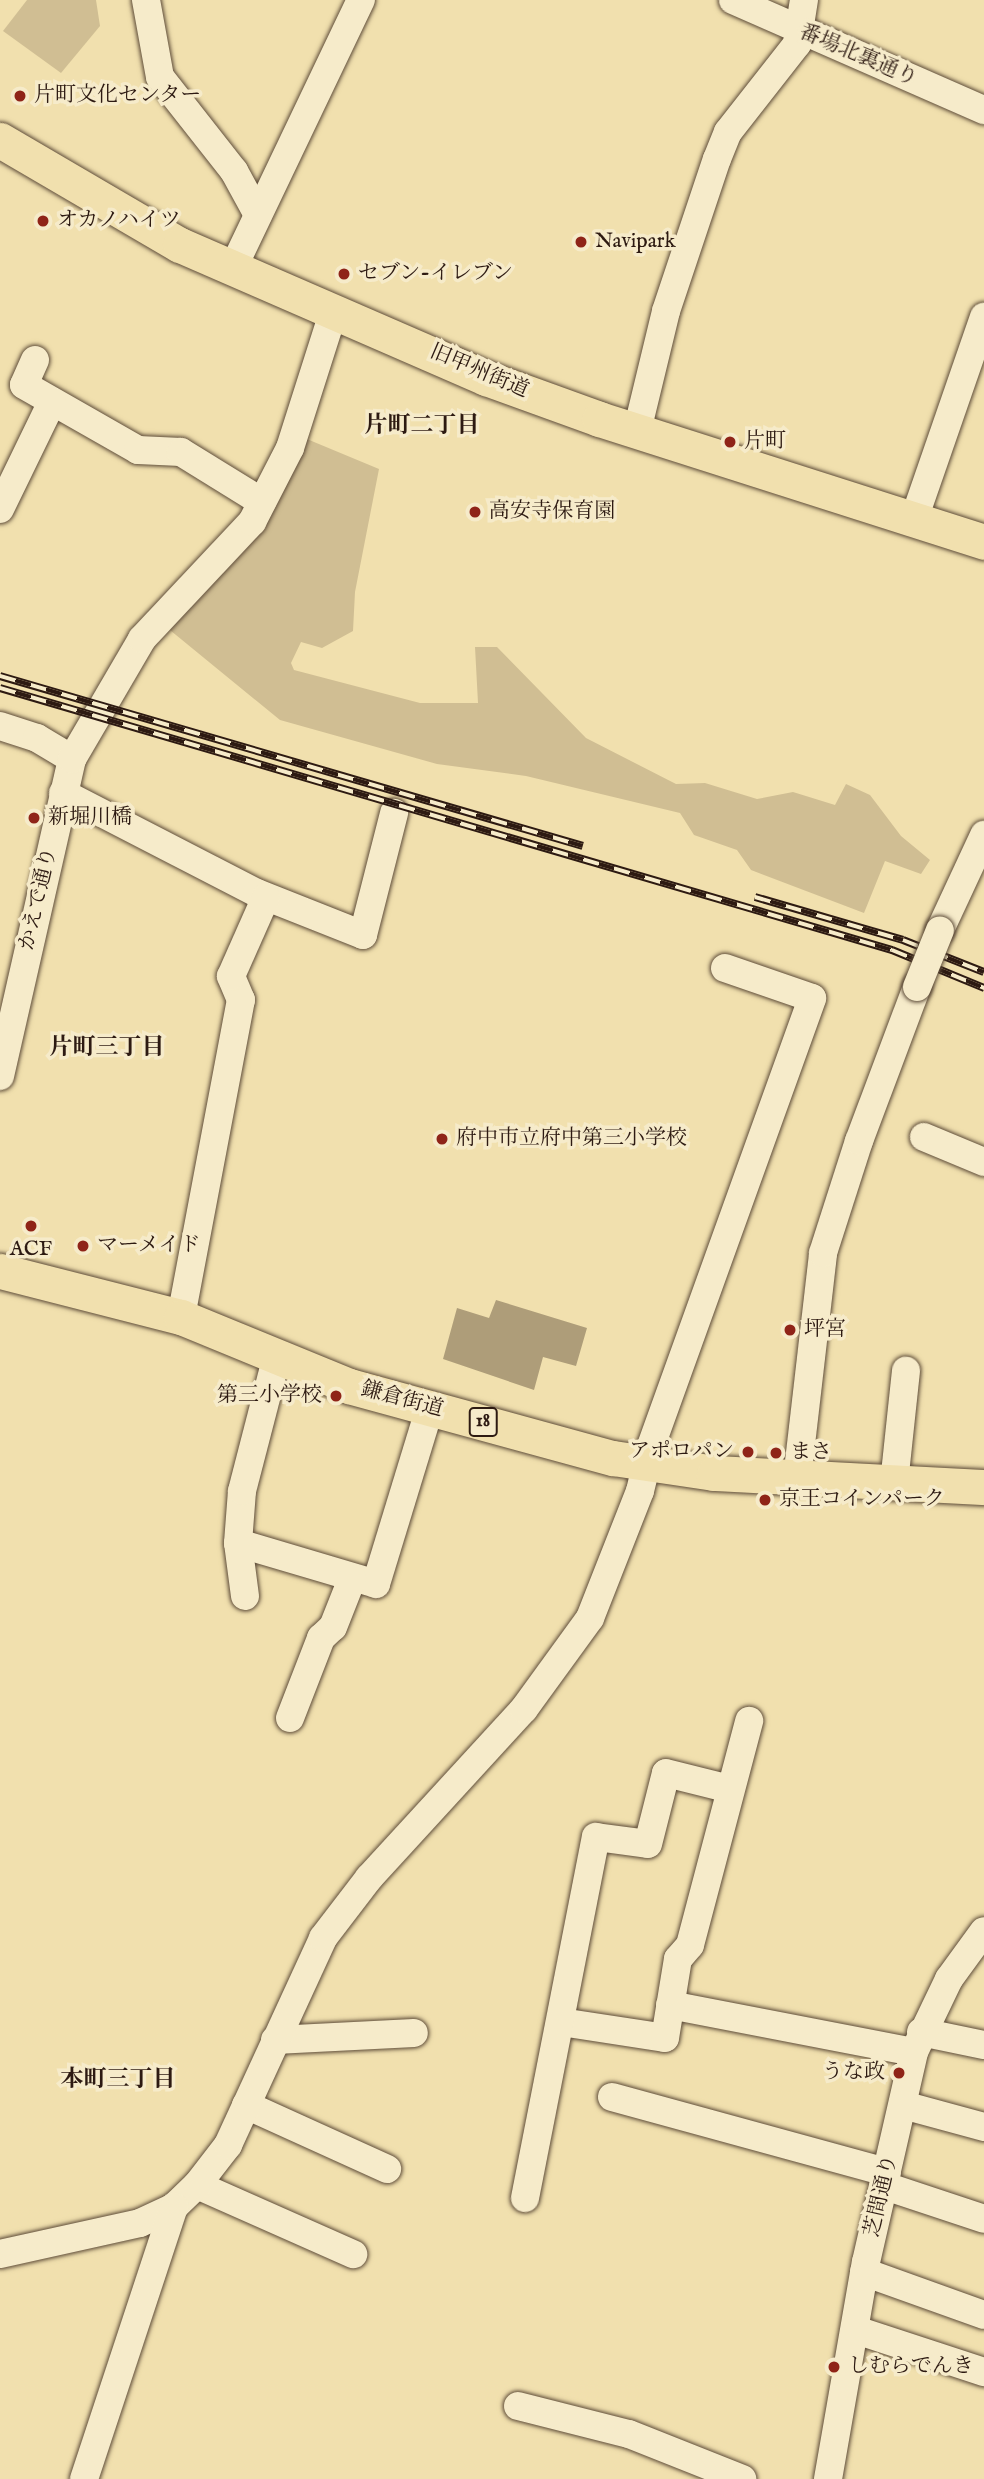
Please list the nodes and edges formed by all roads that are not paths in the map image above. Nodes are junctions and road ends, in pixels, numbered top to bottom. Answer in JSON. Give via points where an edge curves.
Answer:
{"nodes":[{"id":1,"x":146,"y":0,"type":"edge"},
{"id":2,"x":360,"y":0,"type":"edge"},
{"id":3,"x":733,"y":0,"type":"edge"},
{"id":4,"x":804,"y":0,"type":"edge"},
{"id":5,"x":799,"y":30,"type":"junction"},
{"id":6,"x":984,"y":110,"type":"edge"},
{"id":7,"x":0,"y":140,"type":"edge"},
{"id":8,"x":258,"y":215,"type":"junction"},
{"id":9,"x":233,"y":268,"type":"junction"},
{"id":10,"x":334,"y":310,"type":"junction"},
{"id":11,"x":984,"y":317,"type":"edge"},
{"id":12,"x":35,"y":359,"type":"dead end"},
{"id":13,"x":975,"y":377,"type":"edge"},
{"id":14,"x":52,"y":402,"type":"junction"},
{"id":15,"x":637,"y":431,"type":"junction"},
{"id":16,"x":262,"y":502,"type":"junction"},
{"id":17,"x":0,"y":509,"type":"edge"},
{"id":18,"x":914,"y":519,"type":"junction"},
{"id":19,"x":984,"y":542,"type":"edge"},
{"id":20,"x":0,"y":726,"type":"edge"},
{"id":21,"x":72,"y":759,"type":"junction"},
{"id":22,"x":62,"y":793,"type":"junction"},
{"id":23,"x":394,"y":813,"type":"dead end"},
{"id":24,"x":984,"y":835,"type":"edge"},
{"id":25,"x":266,"y":897,"type":"junction"},
{"id":26,"x":725,"y":968,"type":"dead end"},
{"id":27,"x":0,"y":1076,"type":"edge"},
{"id":28,"x":924,"y":1137,"type":"dead end"},
{"id":29,"x":984,"y":1162,"type":"edge"},
{"id":30,"x":0,"y":1271,"type":"edge"},
{"id":31,"x":181,"y":1317,"type":"junction"},
{"id":32,"x":277,"y":1356,"type":"junction"},
{"id":33,"x":906,"y":1371,"type":"dead end"},
{"id":34,"x":430,"y":1407,"type":"junction"},
{"id":35,"x":647,"y":1464,"type":"junction"},
{"id":36,"x":797,"y":1479,"type":"junction"},
{"id":37,"x":894,"y":1483,"type":"junction"},
{"id":38,"x":984,"y":1487,"type":"edge"},
{"id":39,"x":238,"y":1543,"type":"junction"},
{"id":40,"x":352,"y":1579,"type":"junction"},
{"id":41,"x":245,"y":1596,"type":"dead end"},
{"id":42,"x":290,"y":1718,"type":"dead end"},
{"id":43,"x":748,"y":1721,"type":"dead end"},
{"id":44,"x":730,"y":1788,"type":"junction"},
{"id":45,"x":984,"y":1931,"type":"edge"},
{"id":46,"x":670,"y":2005,"type":"junction"},
{"id":47,"x":561,"y":2022,"type":"junction"},
{"id":48,"x":414,"y":2033,"type":"dead end"},
{"id":49,"x":275,"y":2040,"type":"junction"},
{"id":50,"x":918,"y":2042,"type":"junction"},
{"id":51,"x":984,"y":2045,"type":"edge"},
{"id":52,"x":612,"y":2097,"type":"dead end"},
{"id":53,"x":246,"y":2105,"type":"junction"},
{"id":54,"x":903,"y":2105,"type":"junction"},
{"id":55,"x":984,"y":2127,"type":"edge"},
{"id":56,"x":387,"y":2169,"type":"dead end"},
{"id":57,"x":886,"y":2179,"type":"junction"},
{"id":58,"x":197,"y":2185,"type":"junction"},
{"id":59,"x":525,"y":2198,"type":"dead end"},
{"id":60,"x":174,"y":2207,"type":"junction"},
{"id":61,"x":984,"y":2219,"type":"edge"},
{"id":62,"x":0,"y":2254,"type":"edge"},
{"id":63,"x":353,"y":2254,"type":"dead end"},
{"id":64,"x":864,"y":2272,"type":"junction"},
{"id":65,"x":984,"y":2315,"type":"edge"},
{"id":66,"x":856,"y":2330,"type":"junction"},
{"id":67,"x":984,"y":2372,"type":"edge"},
{"id":68,"x":518,"y":2406,"type":"dead end"},
{"id":69,"x":84,"y":2479,"type":"edge"},
{"id":70,"x":742,"y":2479,"type":"edge"},
{"id":71,"x":828,"y":2479,"type":"edge"}],
"edges":[{"from":1,"to":8,"type":"street","via":[[160,77],[234,171]]},
{"from":2,"to":8,"type":"street"},
{"from":3,"to":5,"type":"street","name":"番場北裏通り"},
{"from":4,"to":5,"type":"street"},
{"from":5,"to":6,"type":"street","name":"番場北裏通り"},
{"from":5,"to":15,"type":"street","via":[[797,44],[724,141],[666,311]]},
{"from":7,"to":9,"type":"main road","name":"旧甲州街道","via":[[164,237]]},
{"from":8,"to":9,"type":"street"},
{"from":9,"to":10,"type":"main road","name":"旧甲州街道"},
{"from":10,"to":15,"type":"main road","name":"旧甲州街道","via":[[486,378]]},
{"from":10,"to":16,"type":"street","name":"かえで通り","via":[[290,448]]},
{"from":11,"to":13,"type":"street"},
{"from":12,"to":14,"type":"street","via":[[24,384]]},
{"from":13,"to":18,"type":"street"},
{"from":14,"to":16,"type":"street","via":[[138,450],[181,452]]},
{"from":14,"to":17,"type":"street"},
{"from":15,"to":18,"type":"main road","name":"旧甲州街道"},
{"from":16,"to":21,"type":"street","name":"かえで通り","via":[[242,534],[142,639]]},
{"from":18,"to":19,"type":"main road","name":"旧甲州街道"},
{"from":20,"to":21,"type":"street","via":[[37,738]]},
{"from":21,"to":22,"type":"street","name":"かえで通り"},
{"from":22,"to":25,"type":"street"},
{"from":22,"to":27,"type":"street","name":"かえで通り"},
{"from":23,"to":25,"type":"street","via":[[363,935]]},
{"from":24,"to":36,"type":"street","bridge":true,"via":[[917,987],[859,1140],[823,1253]]},
{"from":25,"to":31,"type":"street","via":[[231,976],[241,1000]]},
{"from":26,"to":35,"type":"street","via":[[812,998]]},
{"from":28,"to":29,"type":"street"},
{"from":30,"to":31,"type":"main road","name":"鎌倉街道","number":"18"},
{"from":31,"to":32,"type":"main road","name":"鎌倉街道","number":"18"},
{"from":32,"to":34,"type":"main road","name":"鎌倉街道","number":"18","via":[[339,1382]]},
{"from":32,"to":39,"type":"street","via":[[250,1448]]},
{"from":33,"to":37,"type":"street"},
{"from":34,"to":35,"type":"main road","name":"鎌倉街道","number":"18"},
{"from":34,"to":40,"type":"street","via":[[376,1584]]},
{"from":35,"to":36,"type":"main road","name":"鎌倉街道","number":"18"},
{"from":35,"to":49,"type":"street","via":[[630,1519],[575,1643],[470,1770],[369,1878],[323,1938]]},
{"from":36,"to":37,"type":"main road","name":"鎌倉街道","number":"18"},
{"from":37,"to":38,"type":"main road","name":"鎌倉街道","number":"18"},
{"from":39,"to":40,"type":"street"},
{"from":39,"to":41,"type":"street"},
{"from":40,"to":42,"type":"street","via":[[333,1627],[321,1638]]},
{"from":43,"to":44,"type":"street"},
{"from":44,"to":46,"type":"street","via":[[690,1945],[678,1959]]},
{"from":44,"to":47,"type":"street","via":[[666,1773],[648,1844],[596,1837]]},
{"from":45,"to":50,"type":"street","name":"芝間通り","via":[[949,1979]]},
{"from":46,"to":47,"type":"street","via":[[664,2038]]},
{"from":46,"to":50,"type":"street"},
{"from":47,"to":59,"type":"street"},
{"from":48,"to":49,"type":"street"},
{"from":49,"to":53,"type":"street"},
{"from":50,"to":51,"type":"street"},
{"from":50,"to":54,"type":"street","name":"芝間通り"},
{"from":52,"to":57,"type":"street"},
{"from":53,"to":56,"type":"street"},
{"from":53,"to":58,"type":"street","via":[[228,2145]]},
{"from":54,"to":55,"type":"street"},
{"from":54,"to":57,"type":"street","name":"芝間通り"},
{"from":57,"to":61,"type":"street"},
{"from":57,"to":64,"type":"street","name":"芝間通り"},
{"from":58,"to":60,"type":"street"},
{"from":58,"to":63,"type":"street"},
{"from":60,"to":62,"type":"street","via":[[140,2223]]},
{"from":60,"to":69,"type":"street"},
{"from":64,"to":65,"type":"street"},
{"from":64,"to":66,"type":"street","name":"芝間通り"},
{"from":66,"to":67,"type":"street"},
{"from":66,"to":71,"type":"street","name":"芝間通り"},
{"from":68,"to":70,"type":"street","via":[[629,2434]]}]}
